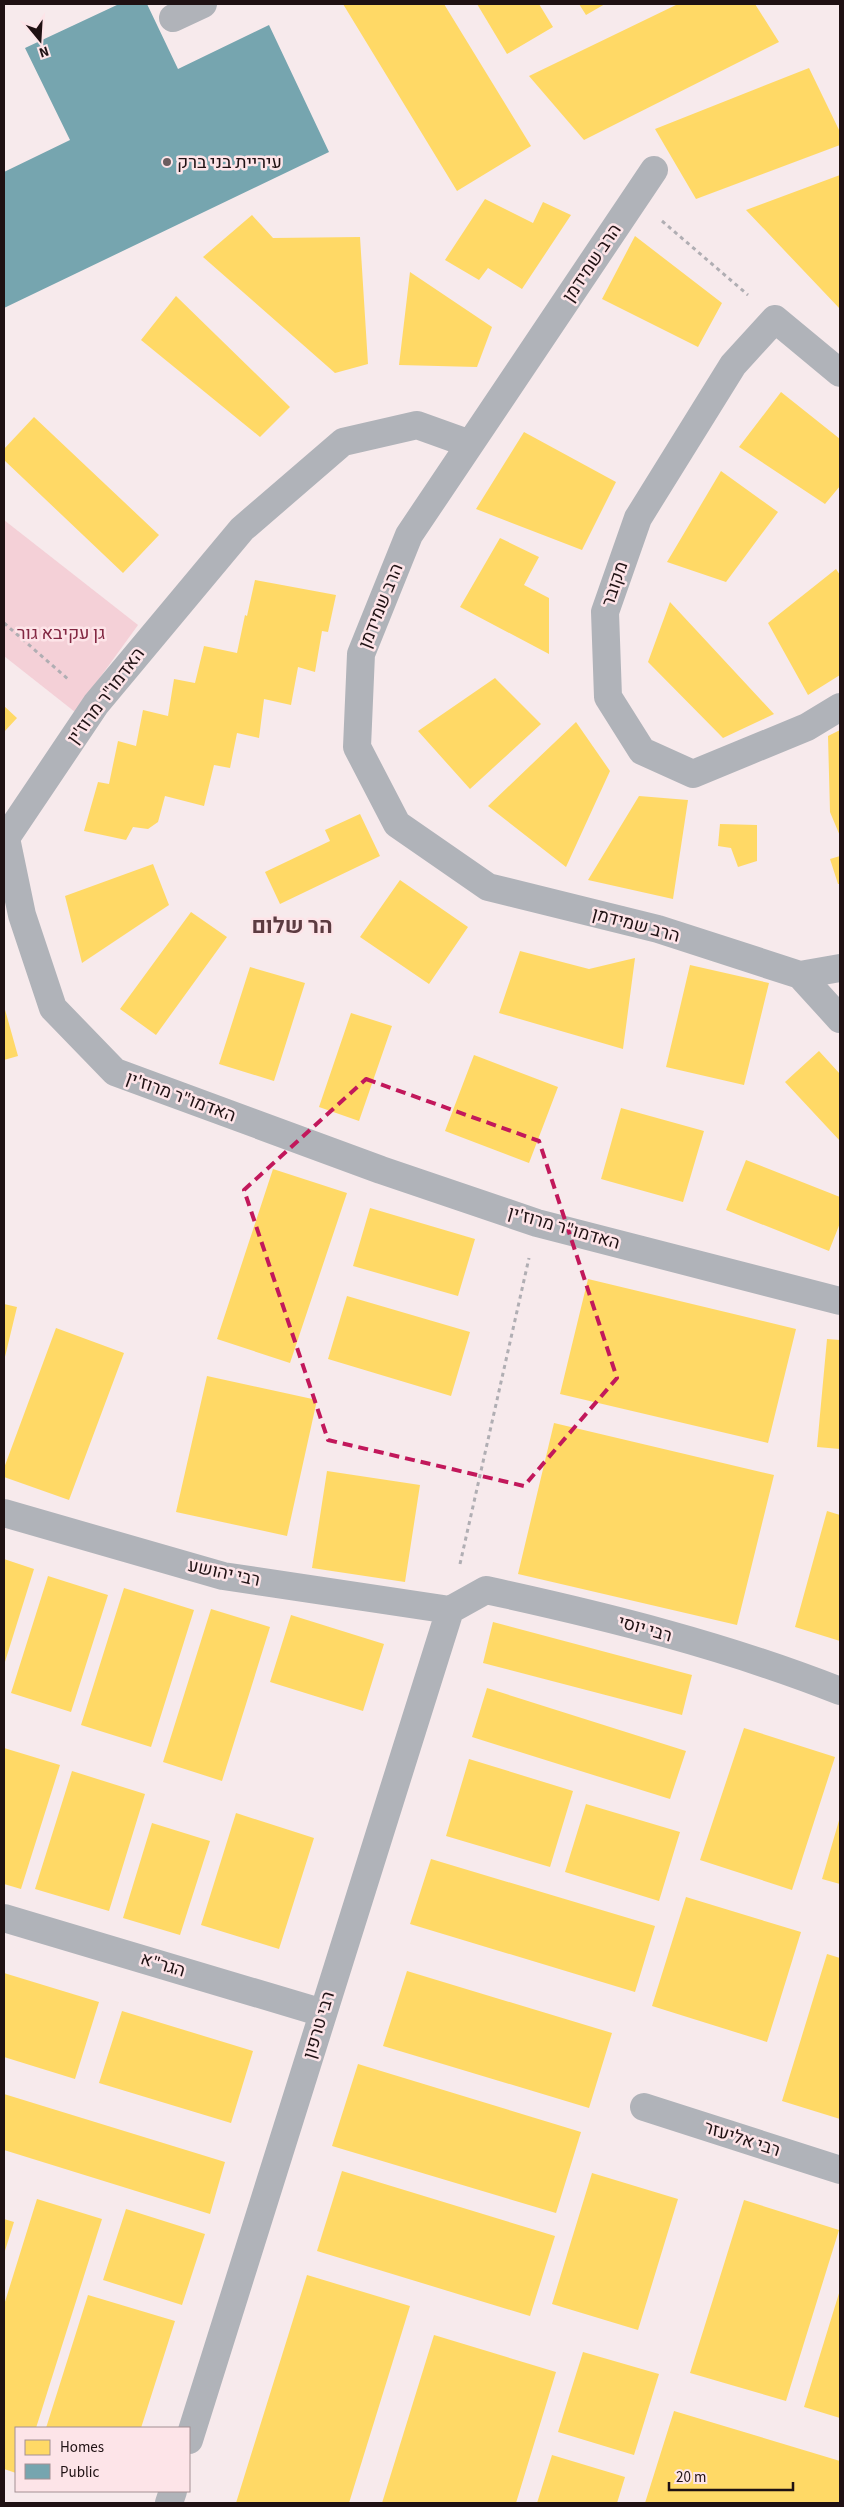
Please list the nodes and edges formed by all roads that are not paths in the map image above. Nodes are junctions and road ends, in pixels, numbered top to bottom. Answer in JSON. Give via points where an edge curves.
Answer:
{"nodes":[{"id":1,"x":203,"y":4,"type":"edge"},
{"id":2,"x":173,"y":18,"type":"dead end"},
{"id":3,"x":654,"y":170,"type":"dead end"},
{"id":4,"x":840,"y":374,"type":"edge"},
{"id":5,"x":470,"y":444,"type":"junction"},
{"id":6,"x":840,"y":707,"type":"edge"},
{"id":7,"x":840,"y":968,"type":"edge"},
{"id":8,"x":800,"y":976,"type":"junction"},
{"id":9,"x":840,"y":1019,"type":"edge"},
{"id":10,"x":840,"y":1301,"type":"edge"},
{"id":11,"x":4,"y":1513,"type":"edge"},
{"id":12,"x":450,"y":1610,"type":"junction"},
{"id":13,"x":840,"y":1690,"type":"edge"},
{"id":14,"x":4,"y":1918,"type":"edge"},
{"id":15,"x":323,"y":2013,"type":"junction"},
{"id":16,"x":644,"y":2108,"type":"dead end"},
{"id":17,"x":840,"y":2170,"type":"edge"},
{"id":18,"x":190,"y":2437,"type":"edge"}],
"edges":[{"from":1,"to":2,"type":"street"},
{"from":3,"to":5,"type":"street","name":"הרב שמידמן"},
{"from":4,"to":6,"type":"street","name":"מקובר","via":[[775,319],[733,365],[638,518],[605,612],[608,697],[642,752],[692,774],[807,727]]},
{"from":5,"to":8,"type":"street","name":"הרב שמידמן","via":[[410,535],[360,654],[357,747],[397,824],[488,887],[658,929]]},
{"from":5,"to":10,"type":"street","name":"האדמו\"ר מרוז'ין","via":[[417,425],[343,442],[242,528],[96,704],[6,838],[22,915],[53,1008],[115,1072],[537,1223]]},
{"from":7,"to":8,"type":"street"},
{"from":8,"to":9,"type":"street"},
{"from":11,"to":12,"type":"street","name":"רבי יהושע","via":[[223,1576]]},
{"from":12,"to":13,"type":"street","name":"רבי יוסי","via":[[486,1590],[585,1612],[780,1667]]},
{"from":12,"to":15,"type":"street","name":"רבי טרפון"},
{"from":14,"to":15,"type":"street","name":"הגר\"א"},
{"from":15,"to":18,"type":"street","name":"רבי טרפון"},
{"from":16,"to":17,"type":"street","name":"רבי אליעזר"}]}
